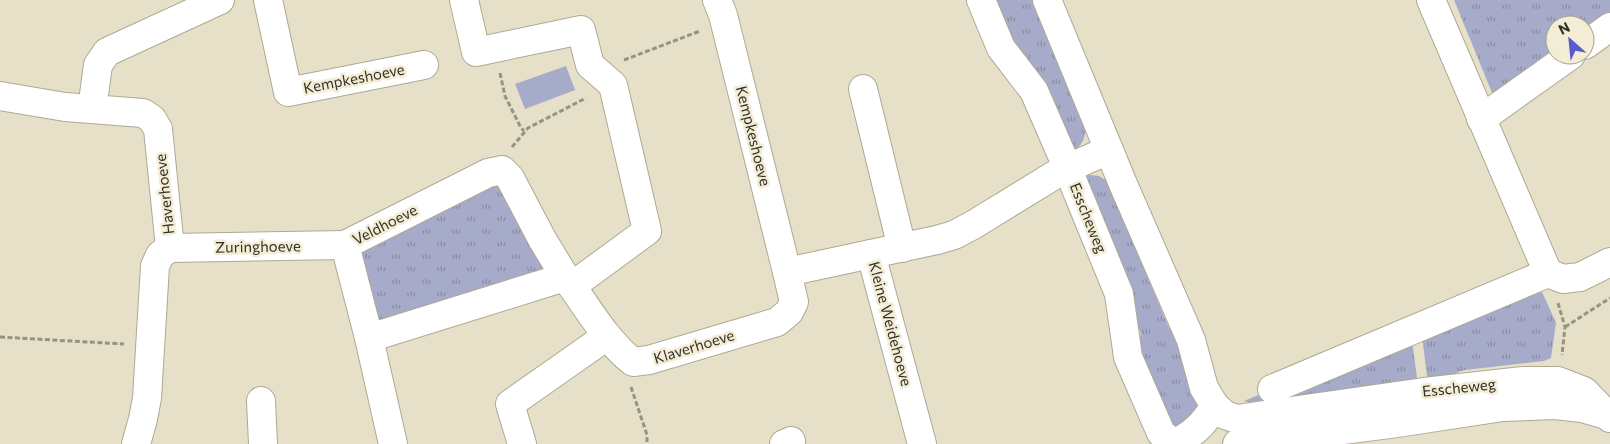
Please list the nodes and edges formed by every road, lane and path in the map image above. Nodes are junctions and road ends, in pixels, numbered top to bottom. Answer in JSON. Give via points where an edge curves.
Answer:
{"nodes":[{"id":1,"x":220,"y":0,"type":"edge"},
{"id":2,"x":268,"y":0,"type":"edge"},
{"id":3,"x":464,"y":0,"type":"edge"},
{"id":4,"x":981,"y":0,"type":"edge"},
{"id":5,"x":1047,"y":0,"type":"edge"},
{"id":6,"x":1431,"y":0,"type":"edge"},
{"id":7,"x":720,"y":7,"type":"edge"},
{"id":8,"x":1610,"y":27,"type":"edge"},
{"id":9,"x":1595,"y":38,"type":"edge"},
{"id":10,"x":485,"y":50,"type":"junction"},
{"id":11,"x":424,"y":65,"type":"dead end"},
{"id":12,"x":1557,"y":65,"type":"edge"},
{"id":13,"x":604,"y":77,"type":"junction"},
{"id":14,"x":863,"y":89,"type":"dead end"},
{"id":15,"x":0,"y":96,"type":"edge"},
{"id":16,"x":92,"y":109,"type":"junction"},
{"id":17,"x":1481,"y":119,"type":"junction"},
{"id":18,"x":524,"y":131,"type":"junction"},
{"id":19,"x":1109,"y":150,"type":"junction"},
{"id":20,"x":1067,"y":167,"type":"junction"},
{"id":21,"x":502,"y":170,"type":"junction"},
{"id":22,"x":345,"y":246,"type":"junction"},
{"id":23,"x":170,"y":248,"type":"junction"},
{"id":24,"x":902,"y":248,"type":"junction"},
{"id":25,"x":871,"y":254,"type":"junction"},
{"id":26,"x":1610,"y":262,"type":"edge"},
{"id":27,"x":787,"y":272,"type":"junction"},
{"id":28,"x":1548,"y":273,"type":"junction"},
{"id":29,"x":569,"y":282,"type":"junction"},
{"id":30,"x":1610,"y":298,"type":"edge"},
{"id":31,"x":1565,"y":327,"type":"dead end"},
{"id":32,"x":608,"y":336,"type":"junction"},
{"id":33,"x":0,"y":337,"type":"edge"},
{"id":34,"x":369,"y":338,"type":"junction"},
{"id":35,"x":151,"y":345,"type":"junction"},
{"id":36,"x":633,"y":362,"type":"junction"},
{"id":37,"x":1272,"y":389,"type":"dead end"},
{"id":38,"x":261,"y":401,"type":"dead end"},
{"id":39,"x":1216,"y":406,"type":"junction"},
{"id":40,"x":1608,"y":416,"type":"edge"},
{"id":41,"x":136,"y":444,"type":"edge"},
{"id":42,"x":263,"y":444,"type":"edge"},
{"id":43,"x":393,"y":444,"type":"edge"},
{"id":44,"x":522,"y":444,"type":"edge"},
{"id":45,"x":647,"y":444,"type":"edge"},
{"id":46,"x":922,"y":444,"type":"edge"},
{"id":47,"x":1174,"y":444,"type":"edge"},
{"id":48,"x":1237,"y":444,"type":"edge"}],
"edges":[{"from":1,"to":16,"type":"street","via":[[107,52],[98,66]]},
{"from":2,"to":11,"type":"street","name":"Kempkeshoeve","via":[[288,92]]},
{"from":3,"to":10,"type":"street"},
{"from":4,"to":20,"type":"street","name":"Esscheweg","via":[[1000,48],[1034,91]]},
{"from":5,"to":19,"type":"street","name":"Esscheweg"},
{"from":6,"to":17,"type":"street"},
{"from":7,"to":13,"type":"path","via":[[709,27],[618,62]]},
{"from":7,"to":27,"type":"street","name":"Kempkeshoeve"},
{"from":8,"to":9,"type":"street"},
{"from":10,"to":13,"type":"street","via":[[581,30],[590,64]]},
{"from":10,"to":18,"type":"path"},
{"from":12,"to":17,"type":"street"},
{"from":13,"to":18,"type":"path","via":[[588,97]]},
{"from":13,"to":29,"type":"street","via":[[613,85],[646,231]]},
{"from":14,"to":24,"type":"street"},
{"from":15,"to":16,"type":"street","name":"Haverhoeve"},
{"from":16,"to":23,"type":"street","name":"Haverhoeve","via":[[143,113],[158,128]]},
{"from":17,"to":28,"type":"street"},
{"from":18,"to":21,"type":"path"},
{"from":19,"to":20,"type":"street","name":"Kleine Weidehoeve"},
{"from":19,"to":39,"type":"street","name":"Esscheweg","via":[[1191,340],[1204,388]]},
{"from":20,"to":24,"type":"street","name":"Kleine Weidehoeve","via":[[954,235]]},
{"from":20,"to":47,"type":"street","name":"Esscheweg","via":[[1119,294],[1128,357],[1161,433]]},
{"from":21,"to":22,"type":"street","name":"Veldhoeve","via":[[488,173]]},
{"from":21,"to":29,"type":"street","via":[[510,178]]},
{"from":22,"to":23,"type":"street","name":"Zuringhoeve"},
{"from":22,"to":34,"type":"street","name":"Veldhoeve"},
{"from":23,"to":35,"type":"street","name":"Haverhoeve","via":[[160,255],[155,266]]},
{"from":24,"to":25,"type":"street","name":"Kleine Weidehoeve"},
{"from":25,"to":27,"type":"street"},
{"from":25,"to":46,"type":"street","name":"Kleine Weidehoeve"},
{"from":26,"to":28,"type":"street","via":[[1580,277],[1563,279]]},
{"from":27,"to":36,"type":"street","name":"Klaverhoeve","via":[[794,302],[789,312],[777,322]]},
{"from":28,"to":37,"type":"street"},
{"from":29,"to":32,"type":"street"},
{"from":29,"to":34,"type":"street"},
{"from":30,"to":31,"type":"path"},
{"from":32,"to":36,"type":"street","name":"Klaverhoeve"},
{"from":32,"to":44,"type":"street","via":[[510,404]]},
{"from":33,"to":35,"type":"path"},
{"from":34,"to":43,"type":"street","name":"Veldhoeve"},
{"from":35,"to":41,"type":"street","name":"Haverhoeve","via":[[147,398]]},
{"from":36,"to":45,"type":"path","via":[[629,381]]},
{"from":38,"to":42,"type":"street"},
{"from":39,"to":40,"type":"street","name":"Esscheweg","via":[[1224,414],[1237,419],[1424,392],[1523,381],[1558,381],[1584,391]]},
{"from":39,"to":47,"type":"street","name":"Esscheweg","via":[[1196,431]]},
{"from":40,"to":48,"type":"street","name":"Esscheweg","via":[[1582,408],[1555,405],[1503,406]]}]}
